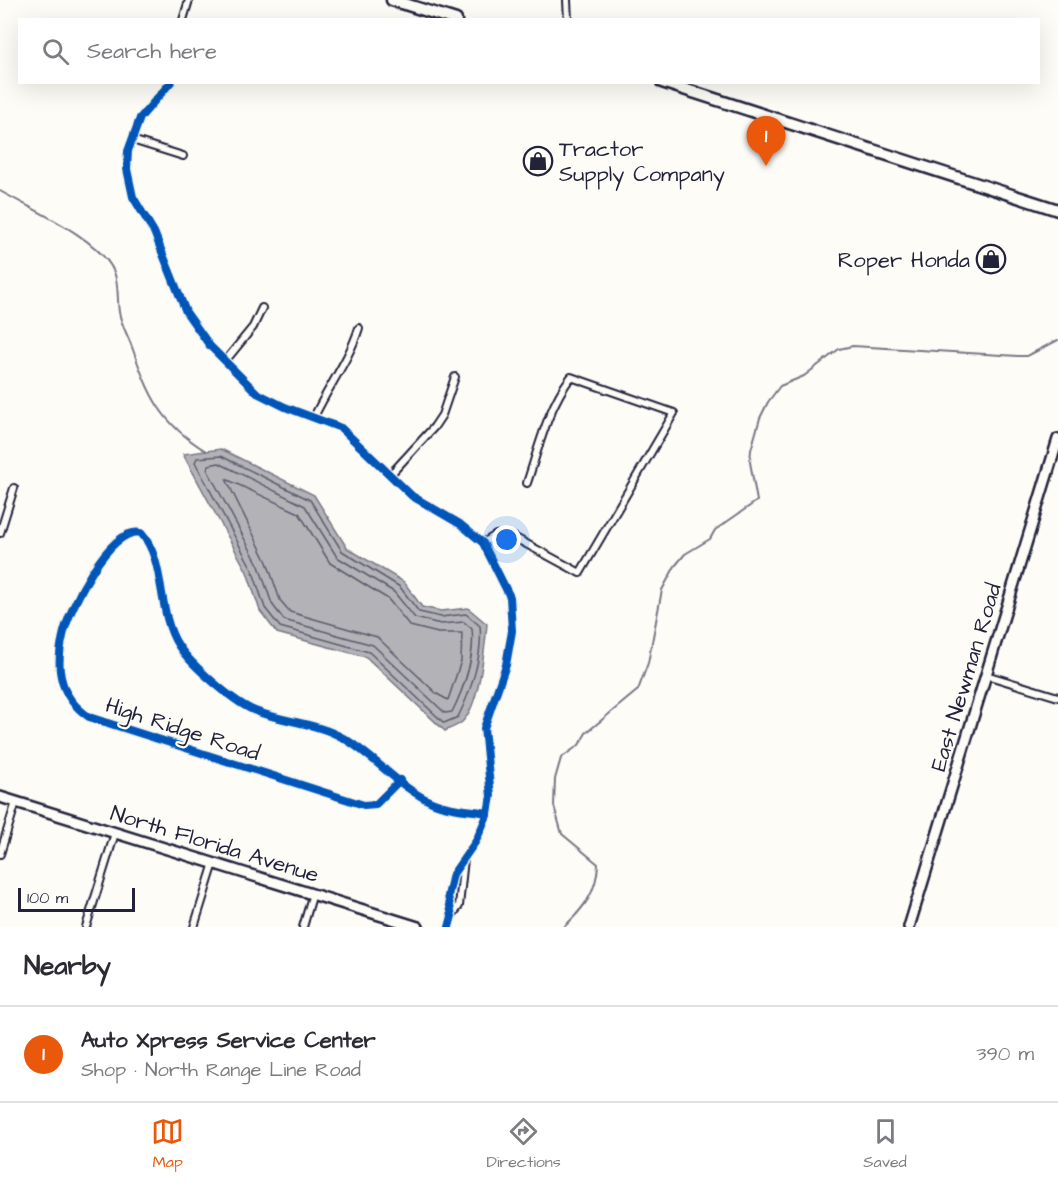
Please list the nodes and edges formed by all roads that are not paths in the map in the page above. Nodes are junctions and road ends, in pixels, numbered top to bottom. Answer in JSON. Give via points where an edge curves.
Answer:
{"nodes":[{"id":1,"x":189,"y":0,"type":"edge"},
{"id":2,"x":392,"y":0,"type":"edge"},
{"id":3,"x":567,"y":0,"type":"edge"},
{"id":4,"x":183,"y":18,"type":"edge"},
{"id":5,"x":450,"y":18,"type":"edge"},
{"id":6,"x":568,"y":18,"type":"edge"},
{"id":7,"x":169,"y":84,"type":"edge"},
{"id":8,"x":668,"y":84,"type":"edge"},
{"id":9,"x":132,"y":140,"type":"junction"},
{"id":10,"x":183,"y":156,"type":"dead end"},
{"id":11,"x":1058,"y":210,"type":"edge"},
{"id":12,"x":262,"y":308,"type":"dead end"},
{"id":13,"x":359,"y":327,"type":"dead end"},
{"id":14,"x":226,"y":360,"type":"junction"},
{"id":15,"x":455,"y":377,"type":"dead end"},
{"id":16,"x":314,"y":417,"type":"junction"},
{"id":17,"x":1058,"y":439,"type":"edge"},
{"id":18,"x":390,"y":475,"type":"junction"},
{"id":19,"x":527,"y":483,"type":"dead end"},
{"id":20,"x":14,"y":488,"type":"dead end"},
{"id":21,"x":0,"y":533,"type":"edge"},
{"id":22,"x":483,"y":543,"type":"junction"},
{"id":23,"x":986,"y":675,"type":"junction"},
{"id":24,"x":1058,"y":697,"type":"edge"},
{"id":25,"x":400,"y":780,"type":"junction"},
{"id":26,"x":0,"y":797,"type":"edge"},
{"id":27,"x":16,"y":802,"type":"junction"},
{"id":28,"x":488,"y":813,"type":"junction"},
{"id":29,"x":115,"y":833,"type":"junction"},
{"id":30,"x":0,"y":854,"type":"edge"},
{"id":31,"x":464,"y":858,"type":"junction"},
{"id":32,"x":214,"y":863,"type":"junction"},
{"id":33,"x":313,"y":893,"type":"junction"},
{"id":34,"x":452,"y":915,"type":"junction"},
{"id":35,"x":86,"y":927,"type":"edge"},
{"id":36,"x":194,"y":927,"type":"edge"},
{"id":37,"x":303,"y":927,"type":"edge"},
{"id":38,"x":418,"y":927,"type":"edge"},
{"id":39,"x":449,"y":927,"type":"edge"},
{"id":40,"x":909,"y":927,"type":"edge"}],
"edges":[{"from":1,"to":4,"type":"street"},
{"from":2,"to":5,"type":"main road"},
{"from":3,"to":6,"type":"street"},
{"from":7,"to":9,"type":"street","via":[[140,118]]},
{"from":8,"to":11,"type":"main road"},
{"from":9,"to":10,"type":"street"},
{"from":9,"to":14,"type":"street","via":[[127,169],[133,197],[154,232],[186,312],[210,346]]},
{"from":12,"to":14,"type":"street","via":[[253,327]]},
{"from":13,"to":16,"type":"street","via":[[352,350]]},
{"from":14,"to":16,"type":"street","via":[[257,393]]},
{"from":15,"to":18,"type":"street","via":[[438,421]]},
{"from":16,"to":18,"type":"street","via":[[341,428]]},
{"from":17,"to":23,"type":"street","name":"East Newman Road"},
{"from":18,"to":22,"type":"street","via":[[412,496],[460,524]]},
{"from":19,"to":22,"type":"street","via":[[552,410],[572,377],[674,413],[580,573],[508,534],[496,535]]},
{"from":20,"to":21,"type":"street"},
{"from":22,"to":28,"type":"street","via":[[510,597],[512,631],[506,665],[484,728],[491,796]]},
{"from":23,"to":24,"type":"street"},
{"from":23,"to":40,"type":"street","name":"East Newman Road"},
{"from":25,"to":25,"type":"street","name":"High Ridge Road","via":[[345,738],[257,712],[221,688],[178,646],[169,625],[152,550],[141,533],[123,535],[92,572],[63,634],[60,652],[60,675],[66,694],[77,708],[103,723],[364,805],[376,804]]},
{"from":25,"to":28,"type":"street","via":[[441,806]]},
{"from":26,"to":27,"type":"street","name":"North Florida Avenue"},
{"from":27,"to":29,"type":"street","name":"North Florida Avenue"},
{"from":27,"to":30,"type":"street"},
{"from":28,"to":31,"type":"street"},
{"from":29,"to":32,"type":"street","name":"North Florida Avenue"},
{"from":29,"to":35,"type":"street"},
{"from":31,"to":34,"type":"street","via":[[459,906]]},
{"from":31,"to":34,"type":"street","via":[[449,886]]},
{"from":32,"to":33,"type":"street","name":"North Florida Avenue"},
{"from":32,"to":36,"type":"street"},
{"from":33,"to":37,"type":"street"},
{"from":33,"to":38,"type":"street","name":"North Florida Avenue"},
{"from":34,"to":39,"type":"street"}]}
